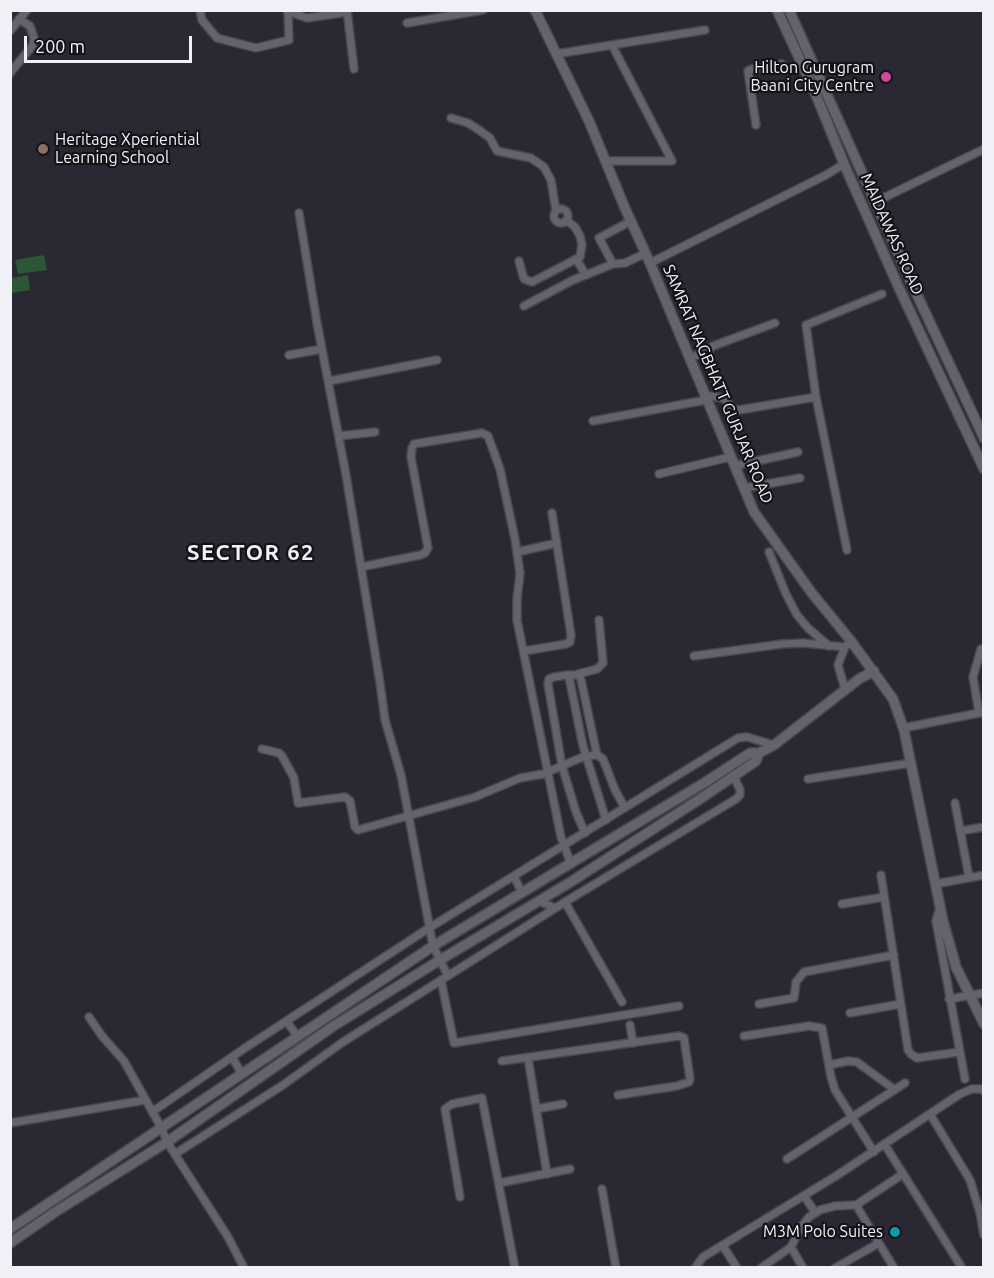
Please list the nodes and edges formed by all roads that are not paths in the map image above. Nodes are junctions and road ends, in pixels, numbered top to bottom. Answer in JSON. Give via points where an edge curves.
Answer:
{"nodes":[{"id":1,"x":27,"y":10,"type":"edge"},
{"id":2,"x":201,"y":10,"type":"edge"},
{"id":3,"x":342,"y":10,"type":"edge"},
{"id":4,"x":347,"y":10,"type":"edge"},
{"id":5,"x":483,"y":10,"type":"edge"},
{"id":6,"x":535,"y":10,"type":"edge"},
{"id":7,"x":777,"y":10,"type":"edge"},
{"id":8,"x":789,"y":10,"type":"edge"},
{"id":9,"x":286,"y":11,"type":"edge"},
{"id":10,"x":19,"y":20,"type":"junction"},
{"id":11,"x":407,"y":23,"type":"dead end"},
{"id":12,"x":705,"y":30,"type":"dead end"},
{"id":13,"x":10,"y":31,"type":"edge"},
{"id":14,"x":612,"y":45,"type":"junction"},
{"id":15,"x":556,"y":54,"type":"junction"},
{"id":16,"x":782,"y":64,"type":"dead end"},
{"id":17,"x":354,"y":69,"type":"dead end"},
{"id":18,"x":10,"y":73,"type":"edge"},
{"id":19,"x":823,"y":84,"type":"junction"},
{"id":20,"x":814,"y":90,"type":"junction"},
{"id":21,"x":451,"y":118,"type":"dead end"},
{"id":22,"x":756,"y":125,"type":"dead end"},
{"id":23,"x":984,"y":149,"type":"edge"},
{"id":24,"x":606,"y":161,"type":"junction"},
{"id":25,"x":844,"y":164,"type":"junction"},
{"id":26,"x":875,"y":202,"type":"junction"},
{"id":27,"x":298,"y":213,"type":"dead end"},
{"id":28,"x":631,"y":221,"type":"junction"},
{"id":29,"x":576,"y":258,"type":"junction"},
{"id":30,"x":648,"y":258,"type":"junction"},
{"id":31,"x":519,"y":261,"type":"dead end"},
{"id":32,"x":613,"y":264,"type":"junction"},
{"id":33,"x":586,"y":275,"type":"junction"},
{"id":34,"x":882,"y":294,"type":"dead end"},
{"id":35,"x":524,"y":306,"type":"dead end"},
{"id":36,"x":775,"y":323,"type":"dead end"},
{"id":37,"x":322,"y":349,"type":"junction"},
{"id":38,"x":289,"y":355,"type":"dead end"},
{"id":39,"x":690,"y":358,"type":"junction"},
{"id":40,"x":437,"y":360,"type":"dead end"},
{"id":41,"x":329,"y":381,"type":"junction"},
{"id":42,"x":816,"y":397,"type":"junction"},
{"id":43,"x":705,"y":398,"type":"junction"},
{"id":44,"x":593,"y":421,"type":"dead end"},
{"id":45,"x":375,"y":432,"type":"dead end"},
{"id":46,"x":339,"y":436,"type":"junction"},
{"id":47,"x":984,"y":438,"type":"edge"},
{"id":48,"x":798,"y":452,"type":"dead end"},
{"id":49,"x":732,"y":461,"type":"junction"},
{"id":50,"x":984,"y":469,"type":"edge"},
{"id":51,"x":659,"y":474,"type":"dead end"},
{"id":52,"x":800,"y":478,"type":"dead end"},
{"id":53,"x":744,"y":488,"type":"junction"},
{"id":54,"x":552,"y":513,"type":"dead end"},
{"id":55,"x":557,"y":543,"type":"junction"},
{"id":56,"x":846,"y":550,"type":"dead end"},
{"id":57,"x":517,"y":552,"type":"junction"},
{"id":58,"x":769,"y":552,"type":"dead end"},
{"id":59,"x":361,"y":567,"type":"junction"},
{"id":60,"x":599,"y":620,"type":"dead end"},
{"id":61,"x":848,"y":644,"type":"junction"},
{"id":62,"x":829,"y":646,"type":"junction"},
{"id":63,"x":981,"y":649,"type":"dead end"},
{"id":64,"x":524,"y":651,"type":"junction"},
{"id":65,"x":694,"y":656,"type":"dead end"},
{"id":66,"x":874,"y":671,"type":"junction"},
{"id":67,"x":578,"y":674,"type":"junction"},
{"id":68,"x":567,"y":675,"type":"junction"},
{"id":69,"x":845,"y":689,"type":"junction"},
{"id":70,"x":981,"y":713,"type":"edge"},
{"id":71,"x":903,"y":728,"type":"junction"},
{"id":72,"x":774,"y":745,"type":"junction"},
{"id":73,"x":262,"y":749,"type":"dead end"},
{"id":74,"x":759,"y":753,"type":"junction"},
{"id":75,"x":597,"y":755,"type":"junction"},
{"id":76,"x":585,"y":756,"type":"junction"},
{"id":77,"x":911,"y":763,"type":"junction"},
{"id":78,"x":562,"y":766,"type":"junction"},
{"id":79,"x":549,"y":771,"type":"junction"},
{"id":80,"x":734,"y":776,"type":"junction"},
{"id":81,"x":808,"y":779,"type":"dead end"},
{"id":82,"x":955,"y":802,"type":"dead end"},
{"id":83,"x":626,"y":808,"type":"junction"},
{"id":84,"x":409,"y":815,"type":"junction"},
{"id":85,"x":606,"y":820,"type":"junction"},
{"id":86,"x":984,"y":827,"type":"edge"},
{"id":87,"x":960,"y":831,"type":"junction"},
{"id":88,"x":585,"y":833,"type":"junction"},
{"id":89,"x":563,"y":846,"type":"junction"},
{"id":90,"x":571,"y":864,"type":"junction"},
{"id":91,"x":881,"y":875,"type":"dead end"},
{"id":92,"x":984,"y":875,"type":"edge"},
{"id":93,"x":514,"y":876,"type":"junction"},
{"id":94,"x":969,"y":877,"type":"junction"},
{"id":95,"x":574,"y":880,"type":"junction"},
{"id":96,"x":934,"y":884,"type":"junction"},
{"id":97,"x":522,"y":894,"type":"junction"},
{"id":98,"x":573,"y":897,"type":"junction"},
{"id":99,"x":884,"y":897,"type":"junction"},
{"id":100,"x":539,"y":901,"type":"junction"},
{"id":101,"x":565,"y":902,"type":"junction"},
{"id":102,"x":842,"y":904,"type":"dead end"},
{"id":103,"x":555,"y":908,"type":"junction"},
{"id":104,"x":940,"y":908,"type":"junction"},
{"id":105,"x":429,"y":928,"type":"junction"},
{"id":106,"x":433,"y":946,"type":"junction"},
{"id":107,"x":894,"y":956,"type":"junction"},
{"id":108,"x":440,"y":960,"type":"junction"},
{"id":109,"x":448,"y":976,"type":"junction"},
{"id":110,"x":441,"y":980,"type":"junction"},
{"id":111,"x":984,"y":993,"type":"edge"},
{"id":112,"x":969,"y":996,"type":"junction"},
{"id":113,"x":949,"y":999,"type":"junction"},
{"id":114,"x":622,"y":1002,"type":"dead end"},
{"id":115,"x":759,"y":1004,"type":"dead end"},
{"id":116,"x":901,"y":1004,"type":"junction"},
{"id":117,"x":679,"y":1006,"type":"dead end"},
{"id":118,"x":850,"y":1013,"type":"dead end"},
{"id":119,"x":88,"y":1017,"type":"dead end"},
{"id":120,"x":287,"y":1022,"type":"junction"},
{"id":121,"x":984,"y":1024,"type":"edge"},
{"id":122,"x":630,"y":1025,"type":"dead end"},
{"id":123,"x":744,"y":1036,"type":"dead end"},
{"id":124,"x":298,"y":1037,"type":"junction"},
{"id":125,"x":633,"y":1043,"type":"junction"},
{"id":126,"x":959,"y":1052,"type":"junction"},
{"id":127,"x":232,"y":1057,"type":"junction"},
{"id":128,"x":528,"y":1058,"type":"junction"},
{"id":129,"x":501,"y":1061,"type":"dead end"},
{"id":130,"x":829,"y":1065,"type":"junction"},
{"id":131,"x":242,"y":1074,"type":"junction"},
{"id":132,"x":964,"y":1079,"type":"dead end"},
{"id":133,"x":905,"y":1083,"type":"dead end"},
{"id":134,"x":894,"y":1090,"type":"junction"},
{"id":135,"x":984,"y":1091,"type":"edge"},
{"id":136,"x":618,"y":1095,"type":"dead end"},
{"id":137,"x":144,"y":1100,"type":"junction"},
{"id":138,"x":563,"y":1104,"type":"dead end"},
{"id":139,"x":536,"y":1109,"type":"junction"},
{"id":140,"x":152,"y":1112,"type":"junction"},
{"id":141,"x":930,"y":1114,"type":"junction"},
{"id":142,"x":852,"y":1117,"type":"junction"},
{"id":143,"x":10,"y":1123,"type":"edge"},
{"id":144,"x":162,"y":1129,"type":"junction"},
{"id":145,"x":166,"y":1142,"type":"junction"},
{"id":146,"x":885,"y":1145,"type":"junction"},
{"id":147,"x":874,"y":1152,"type":"junction"},
{"id":148,"x":175,"y":1154,"type":"junction"},
{"id":149,"x":787,"y":1159,"type":"dead end"},
{"id":150,"x":570,"y":1169,"type":"dead end"},
{"id":151,"x":547,"y":1174,"type":"junction"},
{"id":152,"x":903,"y":1174,"type":"junction"},
{"id":153,"x":499,"y":1183,"type":"junction"},
{"id":154,"x":602,"y":1189,"type":"dead end"},
{"id":155,"x":804,"y":1196,"type":"junction"},
{"id":156,"x":460,"y":1197,"type":"dead end"},
{"id":157,"x":856,"y":1205,"type":"junction"},
{"id":158,"x":815,"y":1212,"type":"junction"},
{"id":159,"x":982,"y":1219,"type":"edge"},
{"id":160,"x":10,"y":1229,"type":"edge"},
{"id":161,"x":984,"y":1234,"type":"edge"},
{"id":162,"x":10,"y":1243,"type":"edge"},
{"id":163,"x":879,"y":1243,"type":"junction"},
{"id":164,"x":723,"y":1246,"type":"junction"},
{"id":165,"x":791,"y":1247,"type":"junction"},
{"id":166,"x":244,"y":1268,"type":"edge"},
{"id":167,"x":515,"y":1268,"type":"edge"},
{"id":168,"x":616,"y":1268,"type":"edge"},
{"id":169,"x":695,"y":1268,"type":"edge"},
{"id":170,"x":736,"y":1268,"type":"edge"},
{"id":171,"x":761,"y":1268,"type":"edge"},
{"id":172,"x":803,"y":1268,"type":"edge"},
{"id":173,"x":835,"y":1268,"type":"edge"},
{"id":174,"x":894,"y":1268,"type":"edge"},
{"id":175,"x":962,"y":1268,"type":"edge"}],
"edges":[{"from":1,"to":10,"type":"street"},
{"from":2,"to":9,"type":"street","via":[[202,20],[217,38],[256,48],[290,40]]},
{"from":3,"to":9,"type":"street","via":[[307,18]]},
{"from":4,"to":17,"type":"street"},
{"from":5,"to":11,"type":"street"},
{"from":6,"to":15,"type":"street","name":"SAMRAT NAGBHATT GURJAR ROAD"},
{"from":7,"to":20,"type":"street","name":"MAIDAWAS ROAD"},
{"from":8,"to":19,"type":"street","name":"MAIDAWAS ROAD"},
{"from":10,"to":13,"type":"street"},
{"from":10,"to":18,"type":"street","via":[[30,26],[33,45]]},
{"from":12,"to":14,"type":"street"},
{"from":14,"to":15,"type":"street"},
{"from":14,"to":24,"type":"street","via":[[672,161]]},
{"from":15,"to":24,"type":"street","name":"SAMRAT NAGBHATT GURJAR ROAD"},
{"from":16,"to":22,"type":"street","via":[[748,71]]},
{"from":19,"to":20,"type":"street"},
{"from":19,"to":26,"type":"street","name":"MAIDAWAS ROAD"},
{"from":20,"to":25,"type":"street","name":"MAIDAWAS ROAD"},
{"from":21,"to":29,"type":"street","via":[[479,130],[490,138],[497,151],[531,158],[544,167],[551,180],[556,220],[566,220],[580,236],[582,253]]},
{"from":23,"to":26,"type":"street"},
{"from":24,"to":28,"type":"street","name":"SAMRAT NAGBHATT GURJAR ROAD"},
{"from":25,"to":30,"type":"street"},
{"from":25,"to":50,"type":"street","name":"MAIDAWAS ROAD"},
{"from":26,"to":47,"type":"street","name":"MAIDAWAS ROAD"},
{"from":27,"to":37,"type":"street"},
{"from":28,"to":30,"type":"street","name":"SAMRAT NAGBHATT GURJAR ROAD"},
{"from":28,"to":32,"type":"street","via":[[599,238]]},
{"from":29,"to":31,"type":"street","via":[[532,282],[524,279]]},
{"from":29,"to":33,"type":"street"},
{"from":30,"to":32,"type":"street"},
{"from":30,"to":39,"type":"street","name":"SAMRAT NAGBHATT GURJAR ROAD"},
{"from":32,"to":33,"type":"street"},
{"from":33,"to":35,"type":"street"},
{"from":34,"to":42,"type":"street","via":[[806,325]]},
{"from":36,"to":39,"type":"street"},
{"from":37,"to":38,"type":"street"},
{"from":37,"to":41,"type":"street"},
{"from":39,"to":43,"type":"street","name":"SAMRAT NAGBHATT GURJAR ROAD"},
{"from":40,"to":41,"type":"street"},
{"from":41,"to":46,"type":"street"},
{"from":42,"to":43,"type":"street","via":[[739,410],[723,398]]},
{"from":42,"to":56,"type":"street"},
{"from":43,"to":44,"type":"street"},
{"from":43,"to":49,"type":"street","name":"SAMRAT NAGBHATT GURJAR ROAD"},
{"from":45,"to":46,"type":"street"},
{"from":46,"to":59,"type":"street"},
{"from":48,"to":49,"type":"street"},
{"from":49,"to":51,"type":"street"},
{"from":49,"to":53,"type":"street","name":"SAMRAT NAGBHATT GURJAR ROAD"},
{"from":52,"to":53,"type":"street"},
{"from":53,"to":61,"type":"street","name":"SAMRAT NAGBHATT GURJAR ROAD","via":[[754,512]]},
{"from":54,"to":55,"type":"street"},
{"from":55,"to":57,"type":"street"},
{"from":55,"to":64,"type":"street","via":[[570,616],[570,642]]},
{"from":57,"to":59,"type":"street","via":[[500,469],[488,435],[482,433],[414,444],[411,457],[428,548],[420,555]]},
{"from":57,"to":64,"type":"street","via":[[517,620]]},
{"from":58,"to":62,"type":"street","via":[[797,615]]},
{"from":59,"to":84,"type":"street","via":[[385,720]]},
{"from":60,"to":67,"type":"street","via":[[603,663],[597,669]]},
{"from":61,"to":62,"type":"street"},
{"from":61,"to":66,"type":"street","name":"SAMRAT NAGBHATT GURJAR ROAD"},
{"from":61,"to":69,"type":"street","via":[[838,665]]},
{"from":62,"to":65,"type":"street","via":[[782,644]]},
{"from":63,"to":70,"type":"street","via":[[973,677]]},
{"from":64,"to":79,"type":"street"},
{"from":66,"to":69,"type":"street"},
{"from":66,"to":71,"type":"street","name":"SAMRAT NAGBHATT GURJAR ROAD","via":[[893,699]]},
{"from":67,"to":68,"type":"street"},
{"from":67,"to":75,"type":"street"},
{"from":68,"to":76,"type":"street"},
{"from":68,"to":78,"type":"street","via":[[549,679],[548,684]]},
{"from":69,"to":72,"type":"street"},
{"from":70,"to":71,"type":"street"},
{"from":71,"to":77,"type":"street","name":"SAMRAT NAGBHATT GURJAR ROAD"},
{"from":72,"to":74,"type":"street"},
{"from":72,"to":83,"type":"street","via":[[738,738]]},
{"from":73,"to":84,"type":"street","via":[[282,756],[294,778],[298,803],[345,797],[350,801],[358,830]]},
{"from":74,"to":80,"type":"street","via":[[756,761]]},
{"from":74,"to":90,"type":"street","via":[[750,753]]},
{"from":75,"to":76,"type":"street"},
{"from":75,"to":83,"type":"street","via":[[603,759]]},
{"from":76,"to":78,"type":"street"},
{"from":76,"to":85,"type":"street"},
{"from":77,"to":81,"type":"street"},
{"from":77,"to":96,"type":"street","name":"SAMRAT NAGBHATT GURJAR ROAD"},
{"from":78,"to":79,"type":"street"},
{"from":78,"to":88,"type":"street"},
{"from":79,"to":84,"type":"street"},
{"from":79,"to":89,"type":"street"},
{"from":80,"to":95,"type":"street"},
{"from":80,"to":98,"type":"street","via":[[740,790],[735,799]]},
{"from":82,"to":87,"type":"street"},
{"from":83,"to":85,"type":"street"},
{"from":84,"to":105,"type":"street"},
{"from":85,"to":88,"type":"street"},
{"from":86,"to":87,"type":"street"},
{"from":87,"to":94,"type":"street"},
{"from":88,"to":89,"type":"street"},
{"from":89,"to":90,"type":"street"},
{"from":89,"to":93,"type":"street"},
{"from":90,"to":97,"type":"street"},
{"from":91,"to":99,"type":"street"},
{"from":92,"to":94,"type":"street"},
{"from":93,"to":97,"type":"street"},
{"from":93,"to":105,"type":"street"},
{"from":94,"to":96,"type":"street"},
{"from":95,"to":98,"type":"street"},
{"from":95,"to":100,"type":"street"},
{"from":96,"to":104,"type":"street","name":"SAMRAT NAGBHATT GURJAR ROAD"},
{"from":97,"to":106,"type":"street"},
{"from":98,"to":101,"type":"street"},
{"from":99,"to":102,"type":"street"},
{"from":99,"to":107,"type":"street"},
{"from":100,"to":103,"type":"street"},
{"from":100,"to":108,"type":"street"},
{"from":101,"to":103,"type":"street"},
{"from":101,"to":114,"type":"street"},
{"from":103,"to":109,"type":"street"},
{"from":104,"to":112,"type":"street","name":"SAMRAT NAGBHATT GURJAR ROAD","via":[[956,967]]},
{"from":104,"to":113,"type":"street","via":[[936,921]]},
{"from":105,"to":106,"type":"street"},
{"from":105,"to":120,"type":"street"},
{"from":106,"to":108,"type":"street"},
{"from":106,"to":124,"type":"street"},
{"from":107,"to":115,"type":"street","via":[[804,972],[796,982],[794,998]]},
{"from":107,"to":116,"type":"street"},
{"from":108,"to":109,"type":"street"},
{"from":108,"to":145,"type":"street","via":[[312,1040]]},
{"from":109,"to":110,"type":"street"},
{"from":110,"to":117,"type":"street","via":[[454,1043]]},
{"from":110,"to":148,"type":"street"},
{"from":111,"to":112,"type":"street"},
{"from":112,"to":113,"type":"street"},
{"from":112,"to":121,"type":"street","name":"SAMRAT NAGBHATT GURJAR ROAD"},
{"from":113,"to":126,"type":"street"},
{"from":116,"to":118,"type":"street"},
{"from":116,"to":126,"type":"street","via":[[908,1050],[914,1058]]},
{"from":119,"to":137,"type":"street","via":[[124,1061]]},
{"from":120,"to":124,"type":"street"},
{"from":120,"to":127,"type":"street"},
{"from":122,"to":125,"type":"street"},
{"from":123,"to":130,"type":"street","via":[[819,1026],[824,1031]]},
{"from":124,"to":131,"type":"street"},
{"from":125,"to":128,"type":"street"},
{"from":125,"to":136,"type":"street","via":[[683,1037],[690,1079],[681,1086]]},
{"from":126,"to":132,"type":"street"},
{"from":127,"to":131,"type":"street"},
{"from":127,"to":140,"type":"street"},
{"from":128,"to":129,"type":"street"},
{"from":128,"to":139,"type":"street"},
{"from":130,"to":134,"type":"street","via":[[857,1062]]},
{"from":130,"to":142,"type":"street","via":[[835,1090]]},
{"from":131,"to":144,"type":"street"},
{"from":133,"to":134,"type":"street"},
{"from":134,"to":142,"type":"street"},
{"from":135,"to":141,"type":"street","via":[[972,1089],[960,1094]]},
{"from":137,"to":140,"type":"street"},
{"from":137,"to":143,"type":"street"},
{"from":138,"to":139,"type":"street"},
{"from":139,"to":151,"type":"street"},
{"from":140,"to":144,"type":"street"},
{"from":141,"to":146,"type":"street"},
{"from":141,"to":159,"type":"street","via":[[970,1180]]},
{"from":142,"to":147,"type":"street"},
{"from":142,"to":149,"type":"street"},
{"from":144,"to":145,"type":"street"},
{"from":144,"to":160,"type":"street"},
{"from":145,"to":148,"type":"street"},
{"from":145,"to":162,"type":"street"},
{"from":146,"to":147,"type":"street"},
{"from":146,"to":152,"type":"street"},
{"from":147,"to":155,"type":"street"},
{"from":148,"to":166,"type":"street"},
{"from":150,"to":151,"type":"street"},
{"from":151,"to":153,"type":"street"},
{"from":152,"to":157,"type":"street"},
{"from":152,"to":175,"type":"street"},
{"from":153,"to":156,"type":"street","via":[[483,1100],[452,1104],[445,1109]]},
{"from":153,"to":167,"type":"street"},
{"from":154,"to":168,"type":"street"},
{"from":155,"to":158,"type":"street"},
{"from":155,"to":164,"type":"street"},
{"from":157,"to":158,"type":"street"},
{"from":157,"to":163,"type":"street"},
{"from":158,"to":165,"type":"street","via":[[801,1227]]},
{"from":159,"to":161,"type":"street"},
{"from":163,"to":173,"type":"street"},
{"from":163,"to":174,"type":"street"},
{"from":164,"to":169,"type":"street","via":[[703,1257]]},
{"from":164,"to":170,"type":"street"},
{"from":165,"to":171,"type":"street"},
{"from":165,"to":172,"type":"street"}]}
